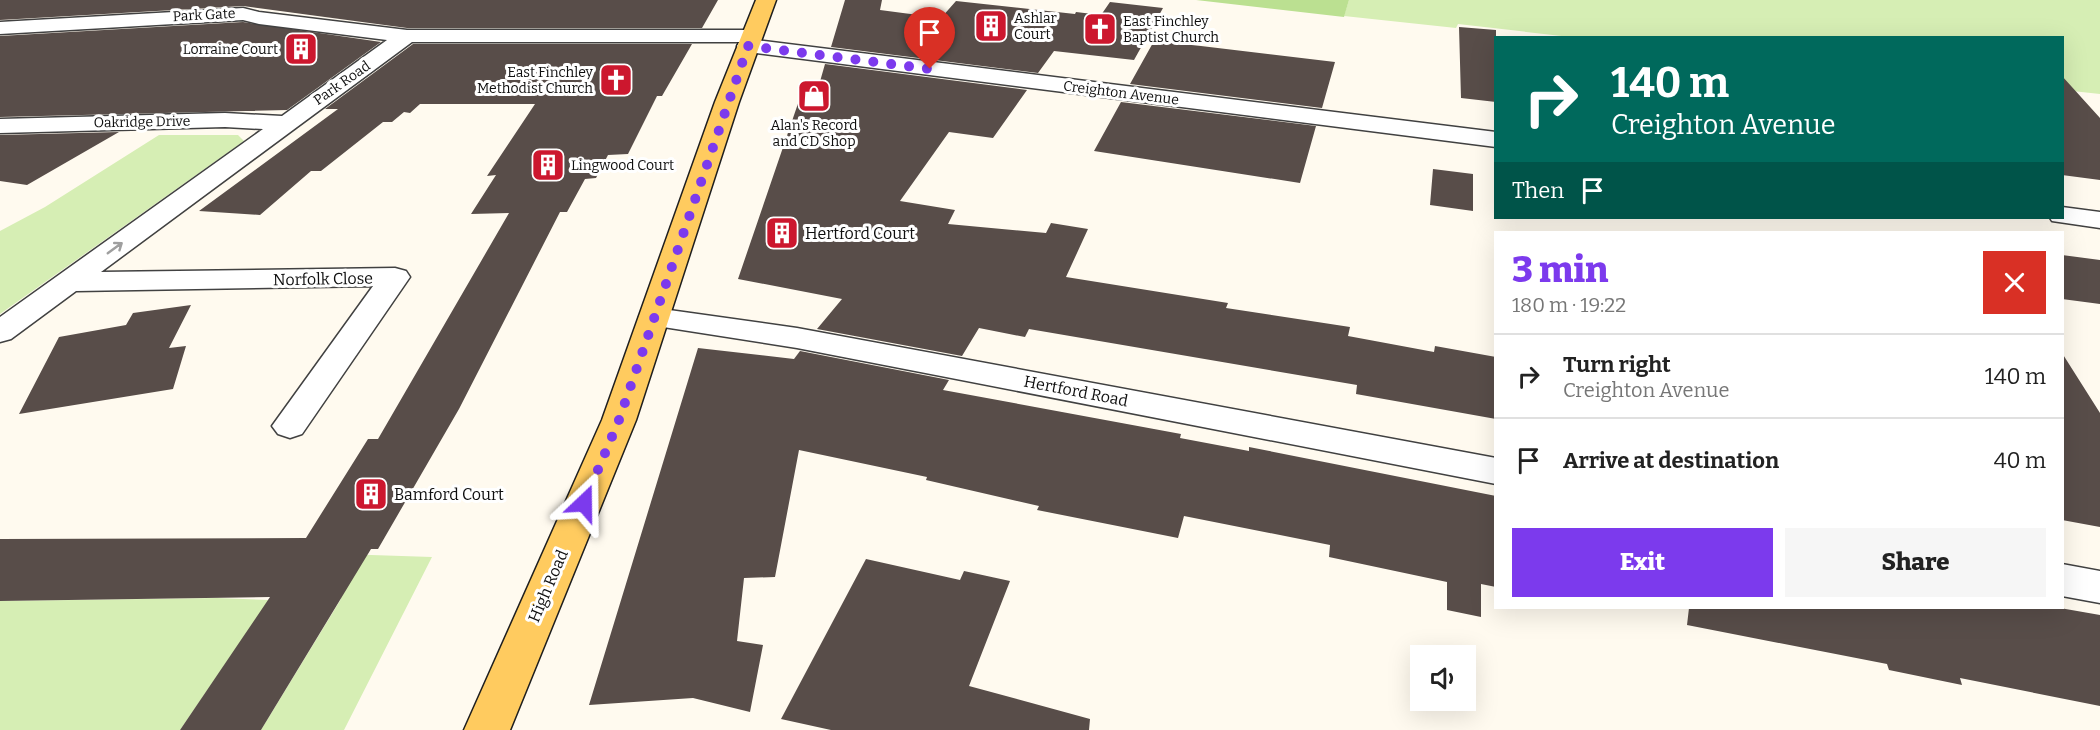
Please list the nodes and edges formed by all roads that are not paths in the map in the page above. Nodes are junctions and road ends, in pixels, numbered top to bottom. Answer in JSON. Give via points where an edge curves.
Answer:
{"nodes":[{"id":1,"x":766,"y":0,"type":"edge"},
{"id":2,"x":0,"y":28,"type":"edge"},
{"id":3,"x":407,"y":36,"type":"junction"},
{"id":4,"x":749,"y":41,"type":"junction"},
{"id":5,"x":284,"y":123,"type":"junction"},
{"id":6,"x":0,"y":126,"type":"edge"},
{"id":7,"x":1494,"y":140,"type":"edge"},
{"id":8,"x":2064,"y":215,"type":"edge"},
{"id":9,"x":2100,"y":220,"type":"edge"},
{"id":10,"x":68,"y":282,"type":"junction"},
{"id":11,"x":655,"y":317,"type":"junction"},
{"id":12,"x":0,"y":332,"type":"edge"},
{"id":13,"x":290,"y":426,"type":"dead end"},
{"id":14,"x":1494,"y":471,"type":"edge"},
{"id":15,"x":2064,"y":580,"type":"edge"},
{"id":16,"x":2100,"y":587,"type":"edge"},
{"id":17,"x":487,"y":730,"type":"edge"}],
"edges":[{"from":1,"to":4,"type":"main road","name":"High Road"},
{"from":2,"to":3,"type":"street","name":"Park Gate","via":[[243,14]]},
{"from":3,"to":4,"type":"street"},
{"from":3,"to":5,"type":"street","name":"Park Road"},
{"from":4,"to":7,"type":"street","name":"Creighton Avenue"},
{"from":4,"to":11,"type":"main road","name":"High Road"},
{"from":5,"to":6,"type":"street","name":"Oakridge Drive","via":[[180,121]]},
{"from":10,"to":5,"type":"street","name":"Park Road","one_way":true},
{"from":8,"to":9,"type":"street"},
{"from":10,"to":12,"type":"street","name":"Park Road"},
{"from":10,"to":13,"type":"street","name":"Norfolk Close","via":[[395,277]]},
{"from":11,"to":14,"type":"street","name":"Hertford Road","via":[[797,338]]},
{"from":11,"to":17,"type":"main road","name":"High Road","via":[[619,420]]},
{"from":15,"to":16,"type":"street"}]}
